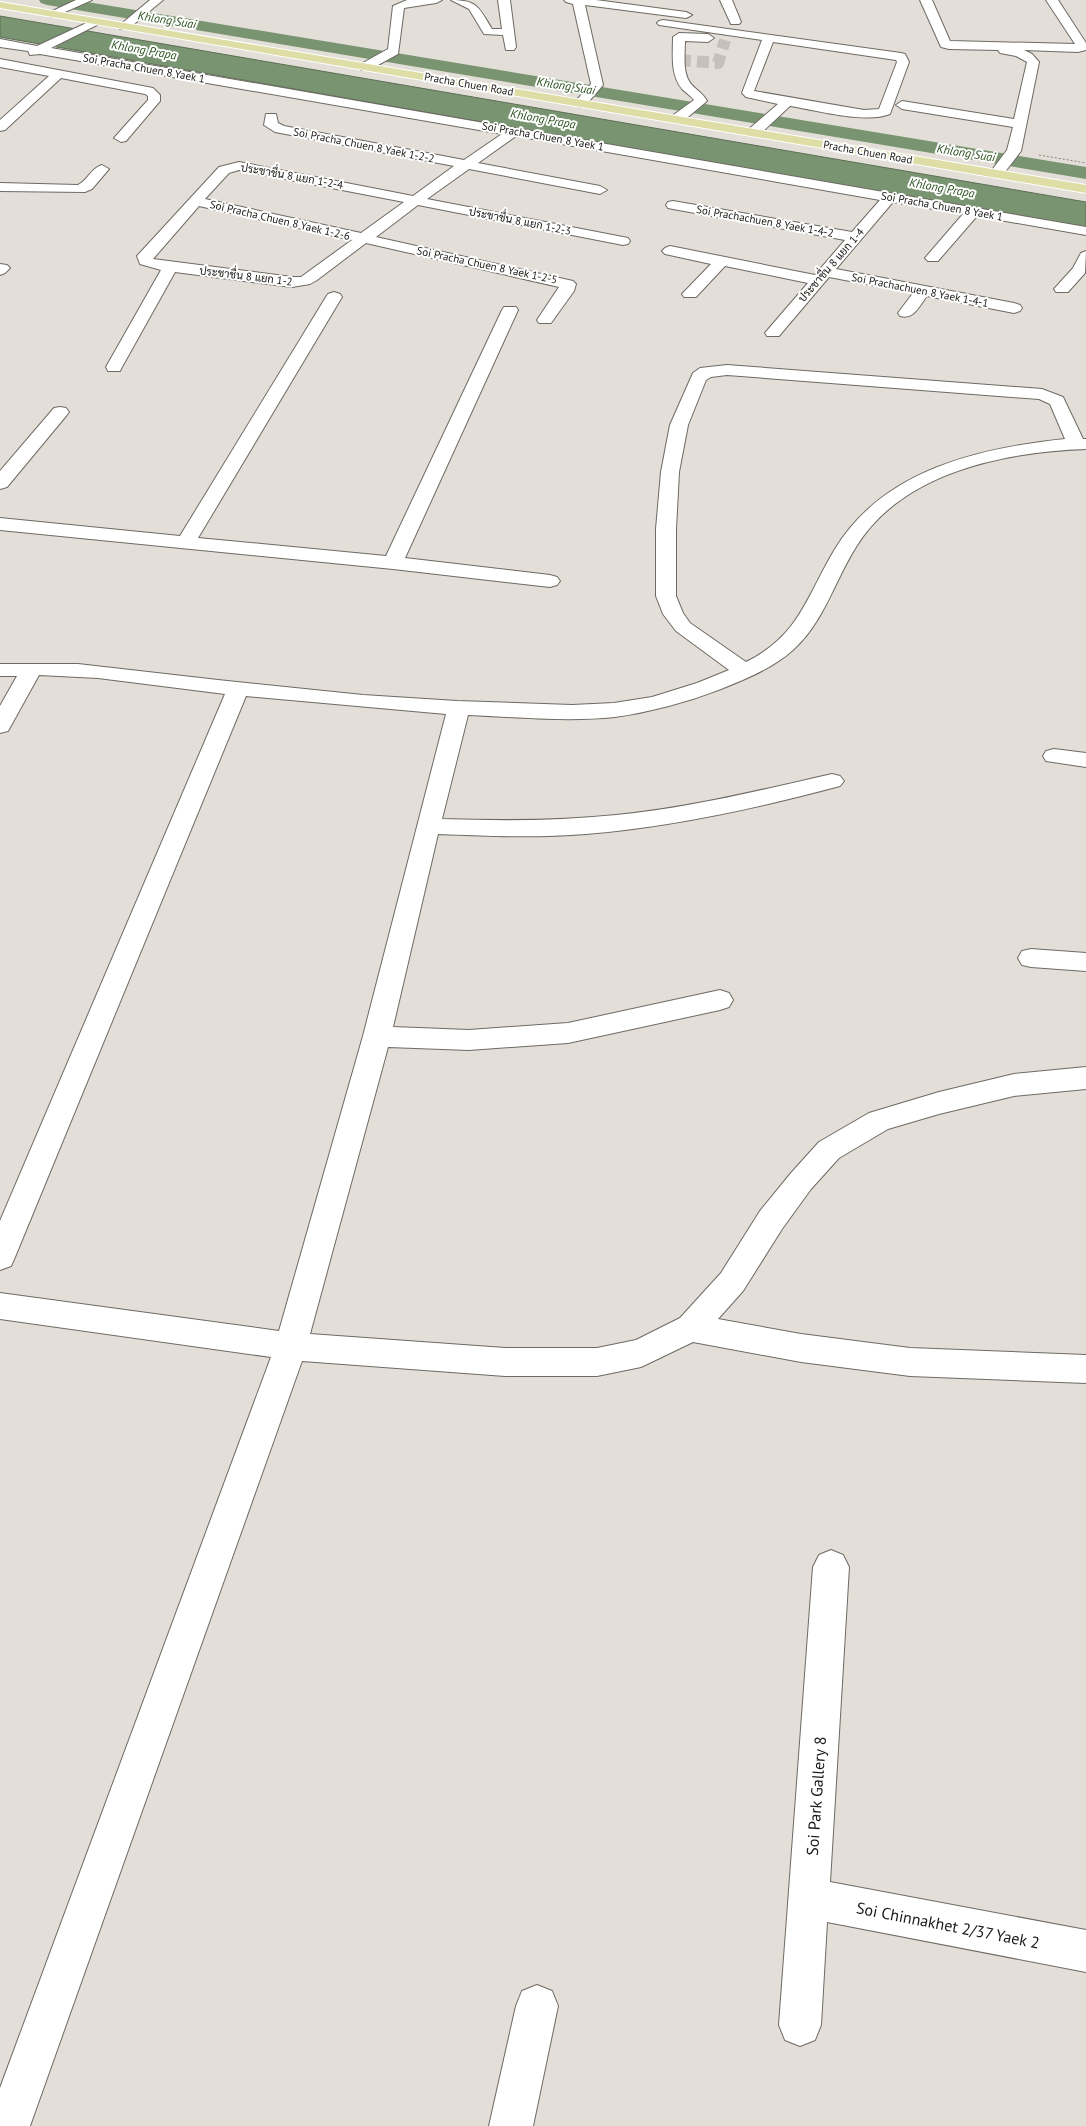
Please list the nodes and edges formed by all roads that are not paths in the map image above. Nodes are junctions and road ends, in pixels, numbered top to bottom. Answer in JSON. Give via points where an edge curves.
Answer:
{"nodes":[{"id":1,"x":85,"y":0,"type":"edge"},
{"id":2,"x":157,"y":0,"type":"edge"},
{"id":3,"x":436,"y":0,"type":"edge"},
{"id":4,"x":457,"y":0,"type":"edge"},
{"id":5,"x":504,"y":0,"type":"edge"},
{"id":6,"x":576,"y":0,"type":"edge"},
{"id":7,"x":926,"y":0,"type":"edge"},
{"id":8,"x":1052,"y":0,"type":"edge"},
{"id":9,"x":727,"y":1,"type":"edge"},
{"id":10,"x":0,"y":5,"type":"edge"},
{"id":11,"x":52,"y":14,"type":"junction"},
{"id":12,"x":95,"y":22,"type":"junction"},
{"id":13,"x":735,"y":22,"type":"junction"},
{"id":14,"x":129,"y":23,"type":"junction"},
{"id":15,"x":663,"y":23,"type":"dead end"},
{"id":16,"x":508,"y":32,"type":"junction"},
{"id":17,"x":770,"y":32,"type":"junction"},
{"id":18,"x":725,"y":40,"type":"dead end"},
{"id":19,"x":0,"y":43,"type":"edge"},
{"id":20,"x":980,"y":46,"type":"junction"},
{"id":21,"x":510,"y":47,"type":"dead end"},
{"id":22,"x":41,"y":48,"type":"junction"},
{"id":23,"x":2,"y":64,"type":"edge"},
{"id":24,"x":370,"y":64,"type":"junction"},
{"id":25,"x":58,"y":74,"type":"junction"},
{"id":26,"x":588,"y":95,"type":"junction"},
{"id":27,"x":787,"y":102,"type":"junction"},
{"id":28,"x":902,"y":106,"type":"dead end"},
{"id":29,"x":682,"y":116,"type":"junction"},
{"id":30,"x":271,"y":117,"type":"dead end"},
{"id":31,"x":1020,"y":124,"type":"junction"},
{"id":32,"x":0,"y":127,"type":"edge"},
{"id":33,"x":757,"y":129,"type":"junction"},
{"id":34,"x":515,"y":131,"type":"junction"},
{"id":35,"x":121,"y":138,"type":"dead end"},
{"id":36,"x":466,"y":164,"type":"junction"},
{"id":37,"x":102,"y":169,"type":"dead end"},
{"id":38,"x":999,"y":169,"type":"junction"},
{"id":39,"x":0,"y":187,"type":"edge"},
{"id":40,"x":1086,"y":189,"type":"edge"},
{"id":41,"x":600,"y":190,"type":"dead end"},
{"id":42,"x":890,"y":197,"type":"junction"},
{"id":43,"x":417,"y":200,"type":"junction"},
{"id":44,"x":196,"y":201,"type":"junction"},
{"id":45,"x":673,"y":205,"type":"dead end"},
{"id":46,"x":974,"y":211,"type":"junction"},
{"id":47,"x":1086,"y":231,"type":"edge"},
{"id":48,"x":856,"y":236,"type":"junction"},
{"id":49,"x":364,"y":238,"type":"junction"},
{"id":50,"x":623,"y":241,"type":"dead end"},
{"id":51,"x":670,"y":251,"type":"dead end"},
{"id":52,"x":145,"y":256,"type":"joint"},
{"id":53,"x":1086,"y":256,"type":"edge"},
{"id":54,"x":933,"y":258,"type":"dead end"},
{"id":55,"x":722,"y":261,"type":"junction"},
{"id":56,"x":170,"y":266,"type":"junction"},
{"id":57,"x":822,"y":276,"type":"junction"},
{"id":58,"x":1062,"y":289,"type":"dead end"},
{"id":59,"x":923,"y":290,"type":"junction"},
{"id":60,"x":690,"y":294,"type":"dead end"},
{"id":61,"x":334,"y":297,"type":"dead end"},
{"id":62,"x":1014,"y":308,"type":"dead end"},
{"id":63,"x":510,"y":310,"type":"dead end"},
{"id":64,"x":906,"y":313,"type":"dead end"},
{"id":65,"x":545,"y":320,"type":"dead end"},
{"id":66,"x":773,"y":333,"type":"dead end"},
{"id":67,"x":114,"y":367,"type":"dead end"},
{"id":68,"x":60,"y":412,"type":"dead end"},
{"id":69,"x":1081,"y":444,"type":"edge"},
{"id":70,"x":0,"y":482,"type":"edge"},
{"id":71,"x":0,"y":524,"type":"edge"},
{"id":72,"x":186,"y":542,"type":"junction"},
{"id":73,"x":393,"y":563,"type":"junction"},
{"id":74,"x":550,"y":581,"type":"dead end"},
{"id":75,"x":32,"y":669,"type":"junction"},
{"id":76,"x":0,"y":670,"type":"edge"},
{"id":77,"x":745,"y":672,"type":"junction"},
{"id":78,"x":238,"y":689,"type":"junction"},
{"id":79,"x":459,"y":708,"type":"junction"},
{"id":80,"x":0,"y":726,"type":"edge"},
{"id":81,"x":1054,"y":756,"type":"dead end"},
{"id":82,"x":1086,"y":760,"type":"edge"},
{"id":83,"x":832,"y":781,"type":"dead end"},
{"id":84,"x":428,"y":826,"type":"junction"},
{"id":85,"x":1031,"y":958,"type":"dead end"},
{"id":86,"x":1086,"y":962,"type":"edge"},
{"id":87,"x":720,"y":1000,"type":"dead end"},
{"id":88,"x":377,"y":1036,"type":"junction"},
{"id":89,"x":1086,"y":1078,"type":"edge"},
{"id":90,"x":0,"y":1257,"type":"edge"},
{"id":91,"x":0,"y":1306,"type":"edge"},
{"id":92,"x":691,"y":1328,"type":"junction"},
{"id":93,"x":290,"y":1346,"type":"junction"},
{"id":94,"x":1086,"y":1369,"type":"edge"},
{"id":95,"x":831,"y":1567,"type":"dead end"},
{"id":96,"x":810,"y":1898,"type":"junction"},
{"id":97,"x":1086,"y":1951,"type":"edge"},
{"id":98,"x":537,"y":2006,"type":"dead end"},
{"id":99,"x":800,"y":2025,"type":"dead end"},
{"id":100,"x":8,"y":2126,"type":"edge"},
{"id":101,"x":511,"y":2126,"type":"edge"}],
"edges":[{"from":1,"to":11,"type":"street"},
{"from":2,"to":14,"type":"street"},
{"from":3,"to":24,"type":"street","via":[[399,6],[394,51]]},
{"from":4,"to":16,"type":"street","via":[[473,7],[488,32]]},
{"from":5,"to":16,"type":"street"},
{"from":6,"to":13,"type":"street"},
{"from":6,"to":26,"type":"street","via":[[597,85]]},
{"from":7,"to":20,"type":"street","via":[[945,44]]},
{"from":8,"to":20,"type":"street","via":[[1083,46]]},
{"from":9,"to":13,"type":"street"},
{"from":10,"to":11,"type":"main road","name":"Pracha Chuen Road"},
{"from":11,"to":12,"type":"main road","name":"Pracha Chuen Road"},
{"from":12,"to":14,"type":"main road","name":"Pracha Chuen Road"},
{"from":12,"to":22,"type":"street"},
{"from":13,"to":17,"type":"street"},
{"from":14,"to":24,"type":"main road","name":"Pracha Chuen Road"},
{"from":15,"to":17,"type":"street"},
{"from":16,"to":21,"type":"street"},
{"from":17,"to":27,"type":"street","via":[[748,93]]},
{"from":17,"to":27,"type":"street","via":[[889,54],[903,60],[882,113],[864,114]]},
{"from":18,"to":29,"type":"street","via":[[679,36],[683,79],[699,97],[699,103]]},
{"from":19,"to":22,"type":"street","name":"Soi Pracha Chuen 8 Yaek 1"},
{"from":20,"to":31,"type":"street","via":[[1022,53],[1031,58],[1033,62]]},
{"from":22,"to":23,"type":"street"},
{"from":22,"to":34,"type":"street","name":"Soi Pracha Chuen 8 Yaek 1"},
{"from":23,"to":25,"type":"street"},
{"from":24,"to":26,"type":"main road","name":"Pracha Chuen Road"},
{"from":25,"to":32,"type":"street"},
{"from":25,"to":35,"type":"street","via":[[148,91],[154,95],[154,101]]},
{"from":26,"to":29,"type":"main road","name":"Pracha Chuen Road"},
{"from":27,"to":33,"type":"street"},
{"from":28,"to":31,"type":"street"},
{"from":29,"to":33,"type":"main road","name":"Pracha Chuen Road"},
{"from":30,"to":36,"type":"street","name":"Soi Pracha Chuen 8 Yaek 1-2-2","via":[[271,125],[280,128]]},
{"from":31,"to":38,"type":"street","via":[[1014,150]]},
{"from":33,"to":38,"type":"main road","name":"Pracha Chuen Road"},
{"from":34,"to":36,"type":"street","name":"ประชาชื่น 8 แยก 1-2"},
{"from":34,"to":42,"type":"street","name":"Soi Pracha Chuen 8 Yaek 1"},
{"from":36,"to":41,"type":"street"},
{"from":36,"to":43,"type":"street","name":"ประชาชื่น 8 แยก 1-2"},
{"from":37,"to":39,"type":"street","via":[[80,189]]},
{"from":38,"to":40,"type":"main road","name":"Pracha Chuen Road"},
{"from":42,"to":46,"type":"street","name":"Soi Pracha Chuen 8 Yaek 1"},
{"from":42,"to":48,"type":"street","name":"ประชาชื่น 8 แยก 1-4"},
{"from":43,"to":44,"type":"street","name":"ประชาชื่น 8 แยก 1-2-4","via":[[239,166],[224,170]]},
{"from":43,"to":49,"type":"street","name":"ประชาชื่น 8 แยก 1-2"},
{"from":43,"to":50,"type":"street","name":"ประชาชื่น 8 แยก 1-2-3"},
{"from":44,"to":49,"type":"street","name":"Soi Pracha Chuen 8 Yaek 1-2-6"},
{"from":44,"to":52,"type":"street","name":"ประชาชื่น 8 แยก 1-2-4"},
{"from":45,"to":48,"type":"street","name":"Soi Prachachuen 8 Yaek 1-4-2"},
{"from":46,"to":47,"type":"street","name":"Soi Pracha Chuen 8 Yaek 1"},
{"from":46,"to":54,"type":"street"},
{"from":48,"to":57,"type":"street","name":"ประชาชื่น 8 แยก 1-4"},
{"from":49,"to":56,"type":"street","name":"ประชาชื่น 8 แยก 1-2","via":[[305,281]]},
{"from":49,"to":65,"type":"street","name":"Soi Pracha Chuen 8 Yaek 1-2-5","via":[[568,284]]},
{"from":51,"to":55,"type":"street","name":"Soi Prachachuen 8 Yaek 1-4-1"},
{"from":52,"to":56,"type":"street","name":"ประชาชื่น 8 แยก 1-2","via":[[146,262]]},
{"from":53,"to":58,"type":"street","via":[[1080,270]]},
{"from":55,"to":57,"type":"street","name":"Soi Prachachuen 8 Yaek 1-4-1"},
{"from":55,"to":60,"type":"street"},
{"from":56,"to":67,"type":"street"},
{"from":57,"to":59,"type":"street","name":"Soi Prachachuen 8 Yaek 1-4-1"},
{"from":57,"to":66,"type":"street","name":"ประชาชื่น 8 แยก 1-4"},
{"from":59,"to":62,"type":"street","name":"Soi Prachachuen 8 Yaek 1-4-1"},
{"from":59,"to":64,"type":"street"},
{"from":61,"to":72,"type":"street"},
{"from":63,"to":73,"type":"street"},
{"from":68,"to":70,"type":"street"},
{"from":69,"to":77,"type":"street","via":[[1007,453],[968,463],[922,480],[885,504],[854,535],[832,571],[818,604],[800,630],[785,647]]},
{"from":69,"to":77,"type":"street","via":[[1057,401],[1042,394],[789,374],[727,370],[706,372],[699,377],[679,425],[674,453],[666,529],[666,596],[672,614],[683,627]]},
{"from":71,"to":72,"type":"street"},
{"from":72,"to":73,"type":"street"},
{"from":73,"to":74,"type":"street"},
{"from":75,"to":76,"type":"street"},
{"from":75,"to":78,"type":"street","via":[[77,670]]},
{"from":75,"to":80,"type":"street"},
{"from":77,"to":79,"type":"street","via":[[653,704],[612,710],[568,712]]},
{"from":78,"to":79,"type":"street"},
{"from":78,"to":90,"type":"street"},
{"from":79,"to":84,"type":"street"},
{"from":81,"to":82,"type":"street"},
{"from":83,"to":84,"type":"street","via":[[702,810],[588,826],[515,830]]},
{"from":84,"to":88,"type":"street"},
{"from":85,"to":86,"type":"street"},
{"from":87,"to":88,"type":"street","via":[[568,1033],[469,1040]]},
{"from":88,"to":93,"type":"street"},
{"from":89,"to":92,"type":"street","via":[[1014,1085],[939,1103],[879,1121],[829,1150],[771,1220],[732,1282]]},
{"from":91,"to":93,"type":"street"},
{"from":92,"to":93,"type":"street","via":[[642,1353],[597,1362],[505,1362]]},
{"from":92,"to":94,"type":"street","via":[[801,1348],[910,1362]]},
{"from":93,"to":100,"type":"street"},
{"from":95,"to":96,"type":"street","name":"Soi Park Gallery 8"},
{"from":96,"to":97,"type":"street","name":"Soi Chinnakhet 2/37 Yaek 2"},
{"from":96,"to":99,"type":"street","name":"Soi Park Gallery 8"},
{"from":98,"to":101,"type":"street"}]}
